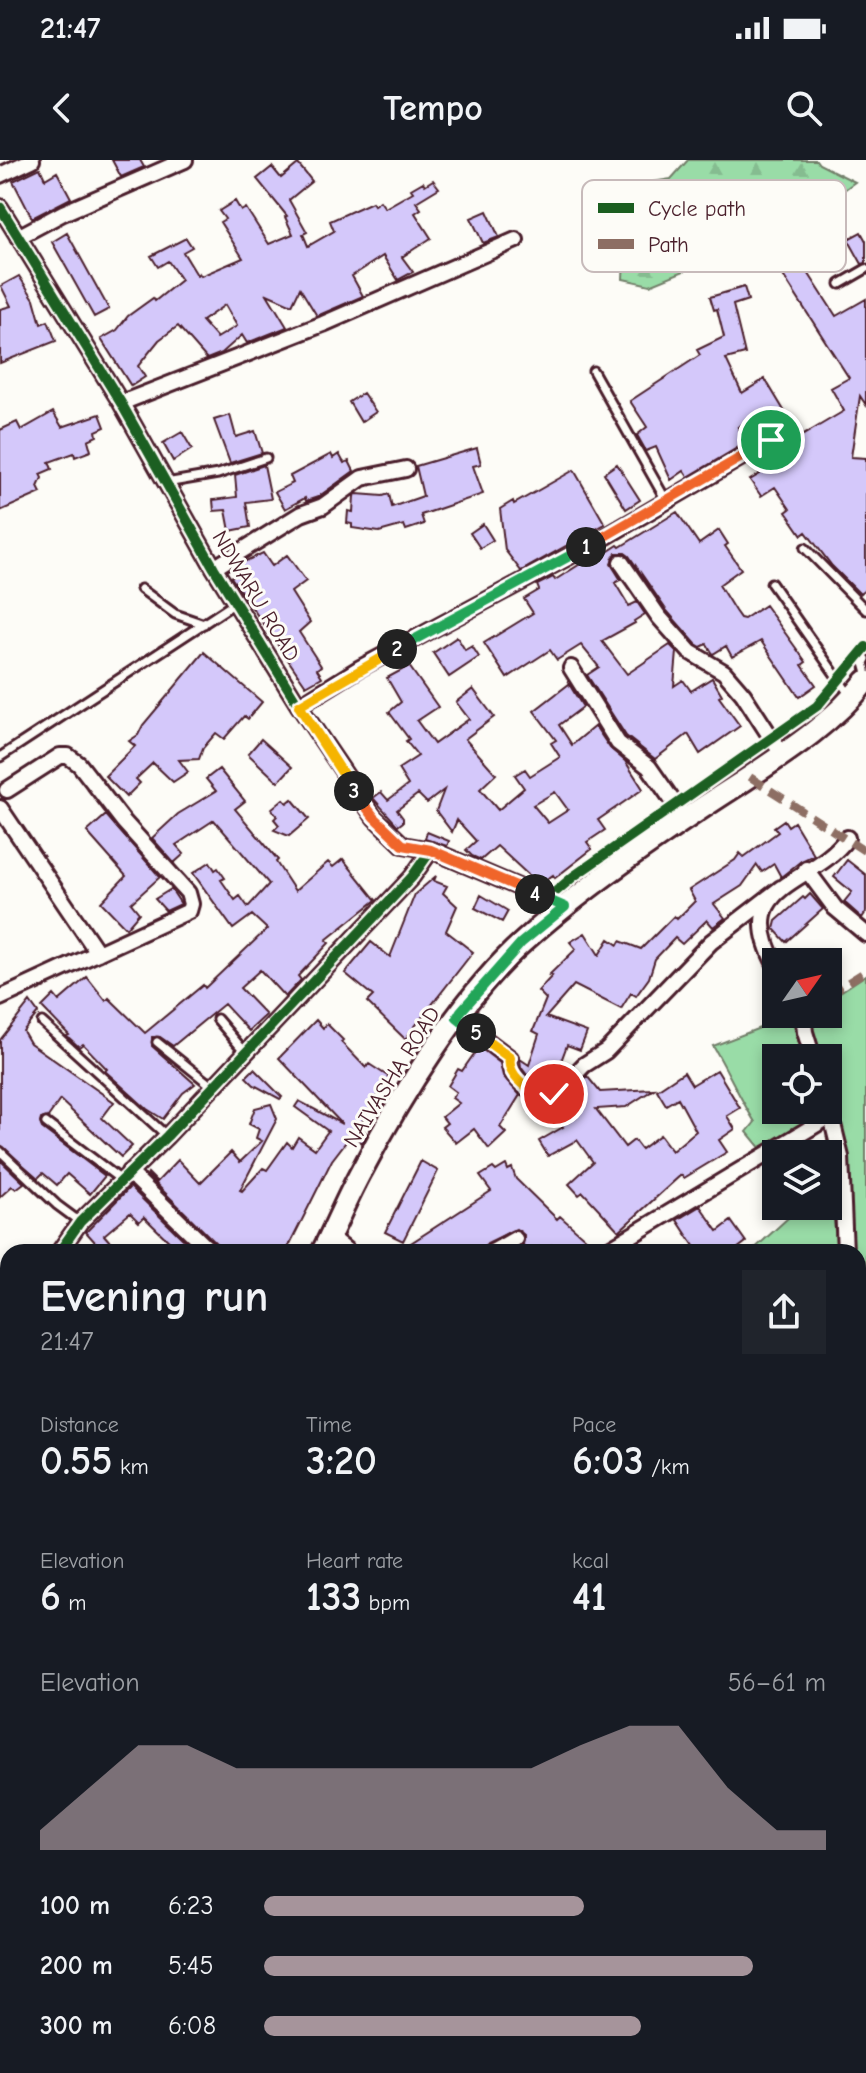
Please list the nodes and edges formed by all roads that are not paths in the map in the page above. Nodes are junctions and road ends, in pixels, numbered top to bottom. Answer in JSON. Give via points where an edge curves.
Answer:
{"nodes":[{"id":1,"x":32,"y":160,"type":"edge"},
{"id":2,"x":185,"y":160,"type":"edge"},
{"id":3,"x":0,"y":175,"type":"edge"},
{"id":4,"x":0,"y":207,"type":"edge"},
{"id":5,"x":18,"y":237,"type":"junction"},
{"id":6,"x":516,"y":240,"type":"dead end"},
{"id":7,"x":866,"y":269,"type":"edge"},
{"id":8,"x":840,"y":284,"type":"dead end"},
{"id":9,"x":593,"y":371,"type":"dead end"},
{"id":10,"x":121,"y":403,"type":"junction"},
{"id":11,"x":771,"y":440,"type":"dead end"},
{"id":12,"x":266,"y":458,"type":"dead end"},
{"id":13,"x":406,"y":469,"type":"dead end"},
{"id":14,"x":166,"y":483,"type":"junction"},
{"id":15,"x":667,"y":502,"type":"junction"},
{"id":16,"x":805,"y":548,"type":"dead end"},
{"id":17,"x":621,"y":562,"type":"dead end"},
{"id":18,"x":214,"y":568,"type":"junction"},
{"id":19,"x":771,"y":583,"type":"dead end"},
{"id":20,"x":141,"y":589,"type":"dead end"},
{"id":21,"x":235,"y":603,"type":"junction"},
{"id":22,"x":866,"y":610,"type":"edge"},
{"id":23,"x":204,"y":624,"type":"junction"},
{"id":24,"x":866,"y":659,"type":"edge"},
{"id":25,"x":571,"y":668,"type":"dead end"},
{"id":26,"x":866,"y":670,"type":"edge"},
{"id":27,"x":866,"y":681,"type":"edge"},
{"id":28,"x":852,"y":699,"type":"junction"},
{"id":29,"x":299,"y":706,"type":"junction"},
{"id":30,"x":783,"y":756,"type":"junction"},
{"id":31,"x":0,"y":757,"type":"edge"},
{"id":32,"x":7,"y":790,"type":"dead end"},
{"id":33,"x":0,"y":808,"type":"edge"},
{"id":34,"x":686,"y":820,"type":"junction"},
{"id":35,"x":847,"y":838,"type":"dead end"},
{"id":36,"x":431,"y":850,"type":"junction"},
{"id":37,"x":806,"y":869,"type":"junction"},
{"id":38,"x":781,"y":888,"type":"junction"},
{"id":39,"x":565,"y":907,"type":"junction"},
{"id":40,"x":866,"y":934,"type":"edge"},
{"id":41,"x":767,"y":948,"type":"edge"},
{"id":42,"x":98,"y":953,"type":"junction"},
{"id":43,"x":0,"y":998,"type":"edge"},
{"id":44,"x":457,"y":1018,"type":"junction"},
{"id":45,"x":217,"y":1019,"type":"dead end"},
{"id":46,"x":42,"y":1022,"type":"dead end"},
{"id":47,"x":157,"y":1042,"type":"dead end"},
{"id":48,"x":247,"y":1053,"type":"junction"},
{"id":49,"x":213,"y":1087,"type":"junction"},
{"id":50,"x":46,"y":1123,"type":"dead end"},
{"id":51,"x":808,"y":1124,"type":"edge"},
{"id":52,"x":833,"y":1124,"type":"edge"},
{"id":53,"x":167,"y":1136,"type":"junction"},
{"id":54,"x":0,"y":1151,"type":"edge"},
{"id":55,"x":125,"y":1176,"type":"junction"},
{"id":56,"x":80,"y":1222,"type":"junction"},
{"id":57,"x":515,"y":1239,"type":"dead end"},
{"id":58,"x":65,"y":1244,"type":"edge"},
{"id":59,"x":202,"y":1244,"type":"edge"},
{"id":60,"x":326,"y":1244,"type":"edge"},
{"id":61,"x":506,"y":1244,"type":"edge"},
{"id":62,"x":617,"y":1244,"type":"edge"},
{"id":63,"x":845,"y":1244,"type":"edge"}],
"edges":[{"from":1,"to":3,"type":"street"},
{"from":2,"to":5,"type":"street"},
{"from":4,"to":5,"type":"street","name":"NDWARU ROAD"},
{"from":5,"to":10,"type":"street","name":"NDWARU ROAD"},
{"from":6,"to":10,"type":"street","via":[[323,324]]},
{"from":7,"to":8,"type":"lane"},
{"from":9,"to":15,"type":"lane"},
{"from":10,"to":14,"type":"street","name":"NDWARU ROAD"},
{"from":11,"to":15,"type":"street"},
{"from":12,"to":14,"type":"lane"},
{"from":13,"to":18,"type":"street","via":[[362,478]]},
{"from":14,"to":18,"type":"street","name":"NDWARU ROAD"},
{"from":15,"to":29,"type":"street"},
{"from":16,"to":22,"type":"lane"},
{"from":17,"to":30,"type":"street","via":[[690,652],[724,672],[743,694]]},
{"from":18,"to":21,"type":"street","name":"NDWARU ROAD"},
{"from":19,"to":28,"type":"lane"},
{"from":20,"to":23,"type":"lane","via":[[175,614]]},
{"from":21,"to":23,"type":"lane"},
{"from":21,"to":29,"type":"street","name":"NDWARU ROAD"},
{"from":23,"to":31,"type":"lane"},
{"from":24,"to":26,"type":"lane"},
{"from":25,"to":34,"type":"street","via":[[618,743],[649,767]]},
{"from":27,"to":28,"type":"main road","name":"NAIVASHA ROAD"},
{"from":28,"to":30,"type":"main road","name":"NAIVASHA ROAD"},
{"from":29,"to":36,"type":"street","name":"NDWARU ROAD","via":[[374,817],[403,845]]},
{"from":30,"to":34,"type":"main road","name":"NAIVASHA ROAD"},
{"from":32,"to":42,"type":"street","via":[[68,756],[188,893],[189,911]]},
{"from":33,"to":42,"type":"street"},
{"from":34,"to":39,"type":"main road","name":"NAIVASHA ROAD"},
{"from":35,"to":37,"type":"street"},
{"from":36,"to":39,"type":"street","name":"NDWARU ROAD"},
{"from":36,"to":48,"type":"street","via":[[412,877]]},
{"from":37,"to":38,"type":"street"},
{"from":37,"to":40,"type":"street","via":[[835,908]]},
{"from":38,"to":41,"type":"street","via":[[762,922]]},
{"from":38,"to":44,"type":"street","via":[[711,942],[606,1051],[548,1098],[512,1074],[510,1058]]},
{"from":39,"to":44,"type":"main road","name":"NAIVASHA ROAD","via":[[521,943]]},
{"from":42,"to":43,"type":"street"},
{"from":44,"to":60,"type":"main road","name":"NAIVASHA ROAD","via":[[362,1169]]},
{"from":45,"to":48,"type":"lane"},
{"from":46,"to":53,"type":"lane"},
{"from":47,"to":49,"type":"lane"},
{"from":48,"to":49,"type":"street"},
{"from":49,"to":53,"type":"street"},
{"from":50,"to":55,"type":"lane"},
{"from":51,"to":62,"type":"street"},
{"from":52,"to":63,"type":"street","via":[[841,1157]]},
{"from":53,"to":55,"type":"street"},
{"from":54,"to":56,"type":"lane"},
{"from":55,"to":56,"type":"street"},
{"from":55,"to":59,"type":"street"},
{"from":56,"to":58,"type":"street"},
{"from":57,"to":61,"type":"street"}]}
